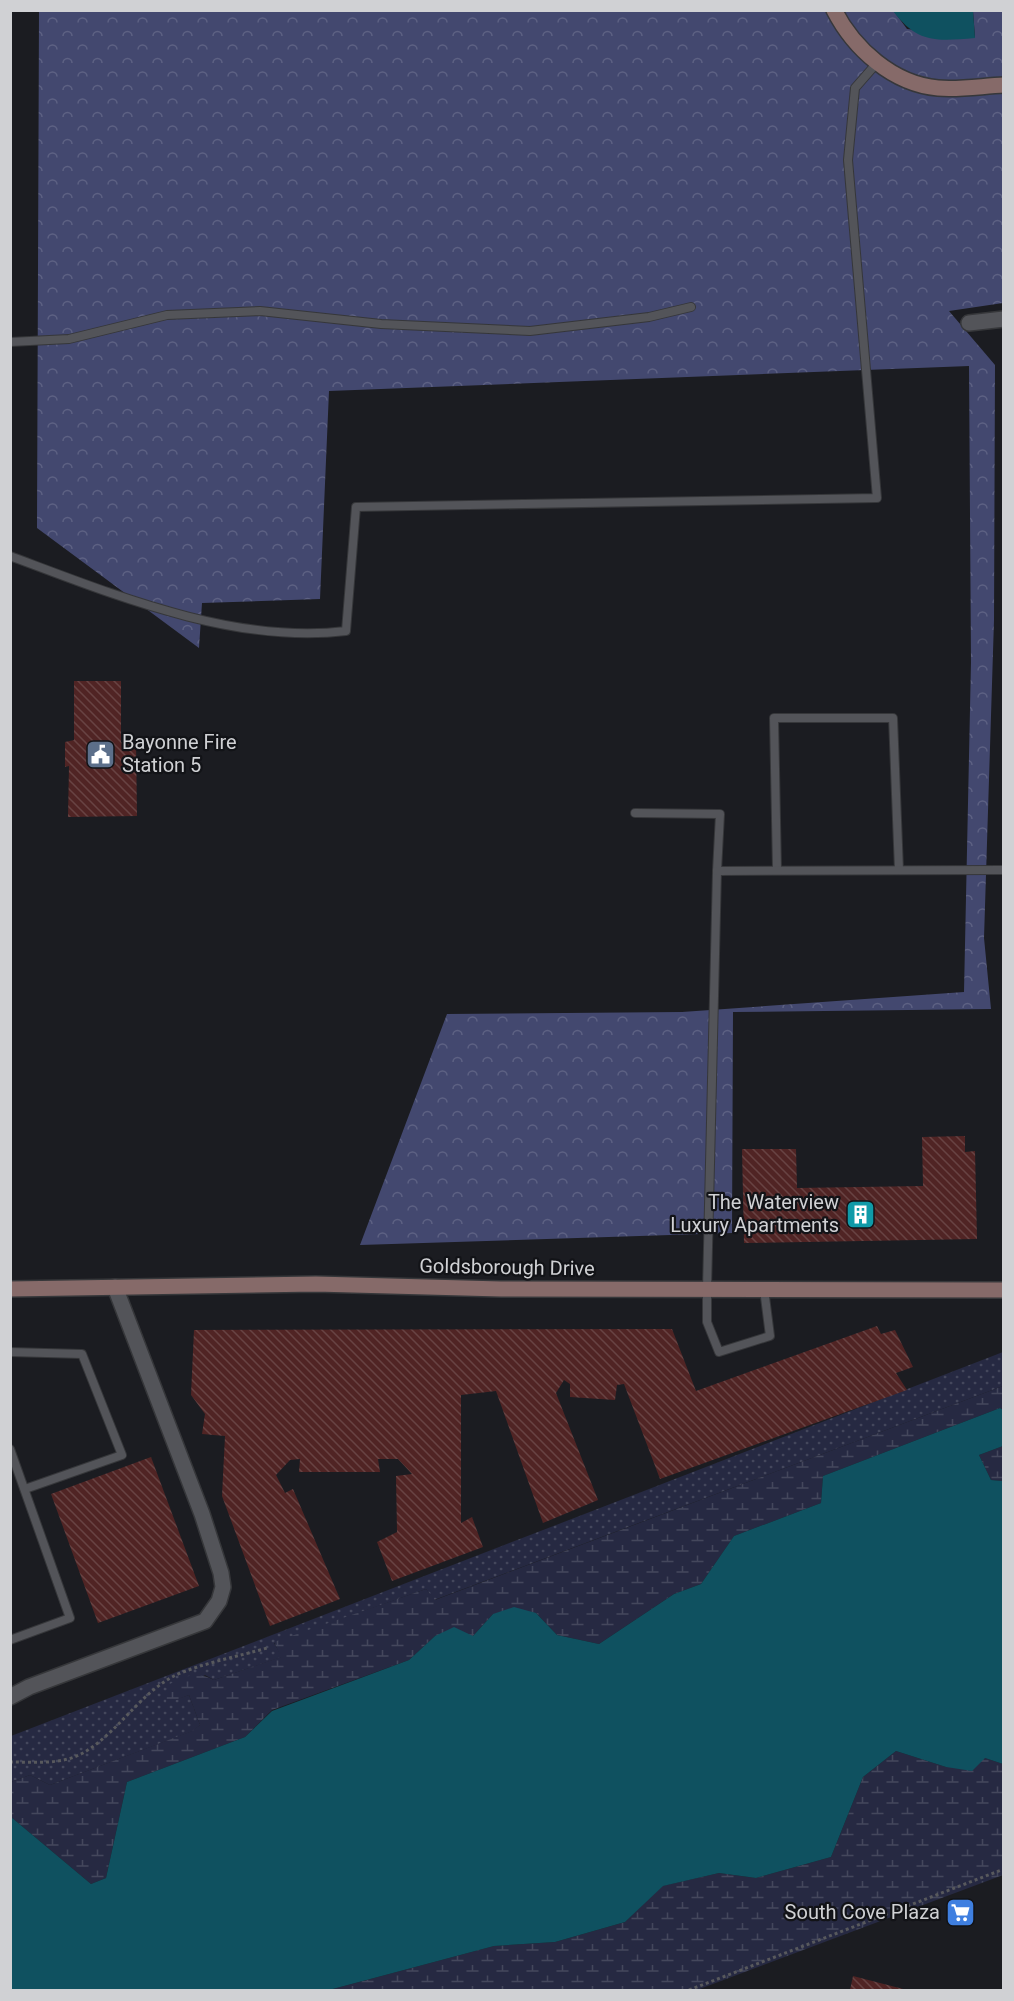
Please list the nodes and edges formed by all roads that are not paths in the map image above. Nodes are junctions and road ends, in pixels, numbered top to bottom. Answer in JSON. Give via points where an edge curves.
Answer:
{"nodes":[{"id":1,"x":834,"y":10,"type":"edge"},
{"id":2,"x":876,"y":64,"type":"junction"},
{"id":3,"x":1004,"y":85,"type":"edge"},
{"id":4,"x":691,"y":307,"type":"dead end"},
{"id":5,"x":1004,"y":319,"type":"edge"},
{"id":6,"x":969,"y":322,"type":"dead end"},
{"id":7,"x":10,"y":342,"type":"edge"},
{"id":8,"x":10,"y":556,"type":"edge"},
{"id":9,"x":635,"y":813,"type":"dead end"},
{"id":10,"x":777,"y":870,"type":"junction"},
{"id":11,"x":899,"y":870,"type":"junction"},
{"id":12,"x":1004,"y":870,"type":"edge"},
{"id":13,"x":717,"y":871,"type":"junction"},
{"id":14,"x":115,"y":1287,"type":"junction"},
{"id":15,"x":10,"y":1289,"type":"edge"},
{"id":16,"x":707,"y":1289,"type":"junction"},
{"id":17,"x":764,"y":1289,"type":"junction"},
{"id":18,"x":1004,"y":1290,"type":"edge"},
{"id":19,"x":10,"y":1352,"type":"edge"},
{"id":20,"x":10,"y":1449,"type":"edge"},
{"id":21,"x":25,"y":1489,"type":"junction"},
{"id":22,"x":10,"y":1640,"type":"edge"},
{"id":23,"x":10,"y":1697,"type":"edge"}],
"edges":[{"from":1,"to":2,"type":"street"},
{"from":2,"to":3,"type":"street","via":[[902,78],[938,88]]},
{"from":2,"to":8,"type":"lane","via":[[855,88],[848,160],[878,498],[356,507],[346,631],[325,634],[240,628],[146,606]]},
{"from":4,"to":7,"type":"lane","via":[[650,318],[530,331],[381,324],[260,311],[179,315],[69,339]]},
{"from":5,"to":6,"type":"street"},
{"from":9,"to":13,"type":"lane","via":[[720,814]]},
{"from":10,"to":11,"type":"lane"},
{"from":10,"to":11,"type":"lane","via":[[774,718],[893,718]]},
{"from":10,"to":13,"type":"lane"},
{"from":11,"to":12,"type":"lane"},
{"from":13,"to":16,"type":"lane"},
{"from":14,"to":15,"type":"street","name":"Goldsborough Drive"},
{"from":14,"to":16,"type":"street","name":"Goldsborough Drive","via":[[316,1284]]},
{"from":14,"to":23,"type":"street","via":[[202,1514],[223,1587],[219,1601],[205,1621]]},
{"from":16,"to":17,"type":"street","name":"Goldsborough Drive"},
{"from":16,"to":17,"type":"lane","via":[[707,1322],[719,1352],[770,1336]]},
{"from":17,"to":18,"type":"street","name":"Goldsborough Drive"},
{"from":19,"to":21,"type":"lane","via":[[82,1354],[122,1455]]},
{"from":20,"to":21,"type":"lane"},
{"from":21,"to":22,"type":"lane","via":[[70,1618]]}]}
